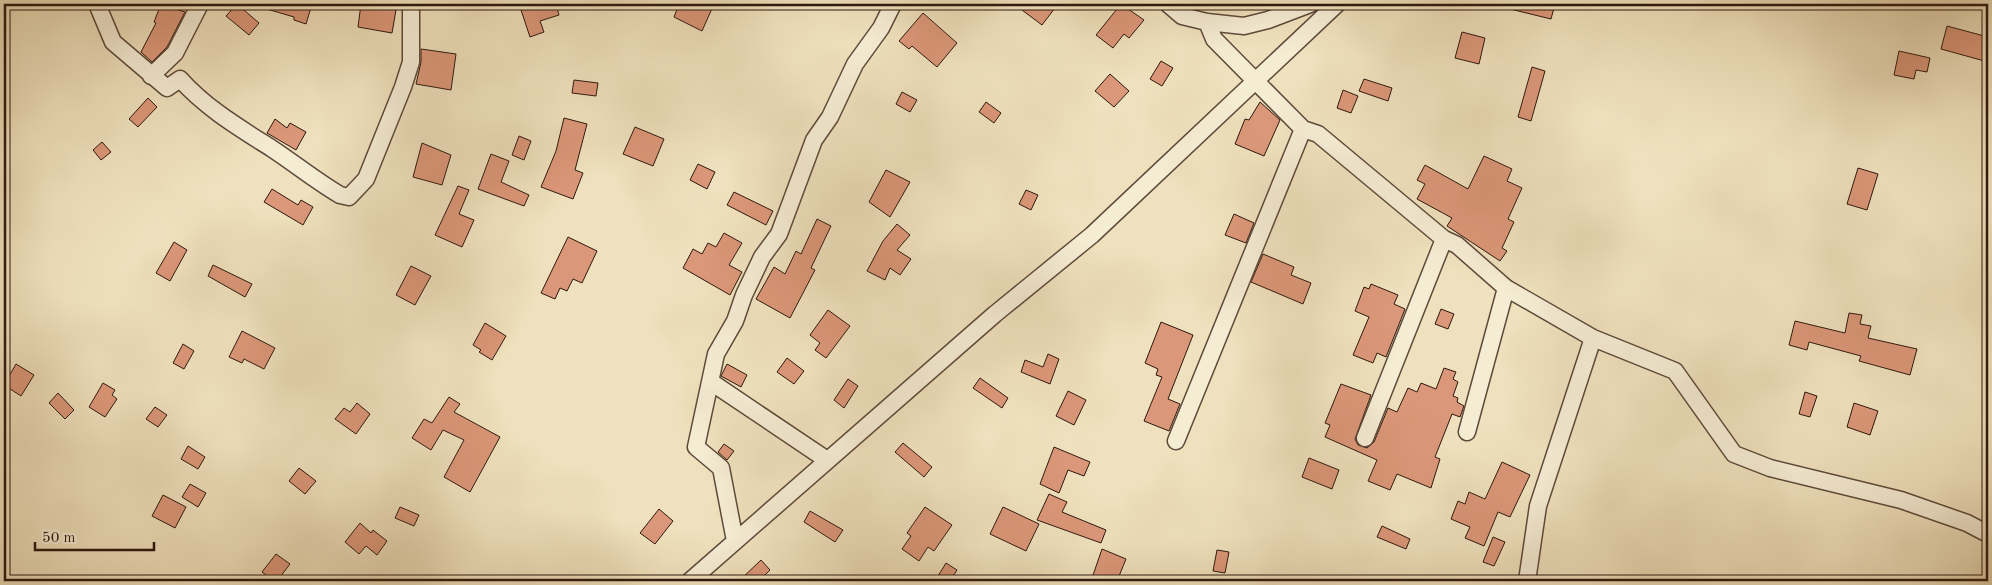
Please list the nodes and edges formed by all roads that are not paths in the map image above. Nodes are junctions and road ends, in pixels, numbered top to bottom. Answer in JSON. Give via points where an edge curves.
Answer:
{"nodes":[{"id":1,"x":97,"y":4,"type":"edge"},
{"id":2,"x":200,"y":4,"type":"edge"},
{"id":3,"x":411,"y":4,"type":"edge"},
{"id":4,"x":1168,"y":4,"type":"edge"},
{"id":5,"x":1310,"y":4,"type":"edge"},
{"id":6,"x":1337,"y":4,"type":"edge"},
{"id":7,"x":891,"y":6,"type":"edge"},
{"id":8,"x":1207,"y":22,"type":"junction"},
{"id":9,"x":151,"y":76,"type":"junction"},
{"id":10,"x":1257,"y":81,"type":"junction"},
{"id":11,"x":1303,"y":129,"type":"junction"},
{"id":12,"x":1444,"y":239,"type":"junction"},
{"id":13,"x":1506,"y":288,"type":"junction"},
{"id":14,"x":1593,"y":338,"type":"junction"},
{"id":15,"x":711,"y":382,"type":"junction"},
{"id":16,"x":1467,"y":432,"type":"dead end"},
{"id":17,"x":1365,"y":438,"type":"dead end"},
{"id":18,"x":1176,"y":441,"type":"dead end"},
{"id":19,"x":827,"y":460,"type":"junction"},
{"id":20,"x":1988,"y":534,"type":"edge"},
{"id":21,"x":735,"y":541,"type":"junction"},
{"id":22,"x":690,"y":581,"type":"edge"},
{"id":23,"x":1527,"y":581,"type":"edge"}],
"edges":[{"from":1,"to":9,"type":"street","via":[[113,42]]},
{"from":2,"to":9,"type":"street","via":[[175,53]]},
{"from":3,"to":9,"type":"street","via":[[411,62],[403,87],[366,179],[349,197],[335,192],[269,146],[250,137],[193,94],[180,79],[167,88]]},
{"from":4,"to":8,"type":"street","via":[[1182,16]]},
{"from":5,"to":8,"type":"street","via":[[1244,26]]},
{"from":6,"to":10,"type":"street"},
{"from":7,"to":15,"type":"street","via":[[814,140],[779,234],[762,257],[736,320],[716,354]]},
{"from":8,"to":10,"type":"street","via":[[1214,39]]},
{"from":10,"to":11,"type":"street"},
{"from":10,"to":19,"type":"street","via":[[1092,236],[995,314]]},
{"from":11,"to":12,"type":"street","via":[[1318,134]]},
{"from":11,"to":18,"type":"street"},
{"from":12,"to":13,"type":"street","via":[[1457,245]]},
{"from":12,"to":17,"type":"street"},
{"from":13,"to":14,"type":"street"},
{"from":13,"to":16,"type":"street"},
{"from":14,"to":20,"type":"street","via":[[1675,371],[1734,454],[1770,468],[1902,500],[1967,522]]},
{"from":14,"to":23,"type":"street","via":[[1538,506]]},
{"from":15,"to":19,"type":"street"},
{"from":15,"to":21,"type":"street","via":[[696,447],[720,468]]},
{"from":19,"to":21,"type":"street"},
{"from":21,"to":22,"type":"street"}]}
